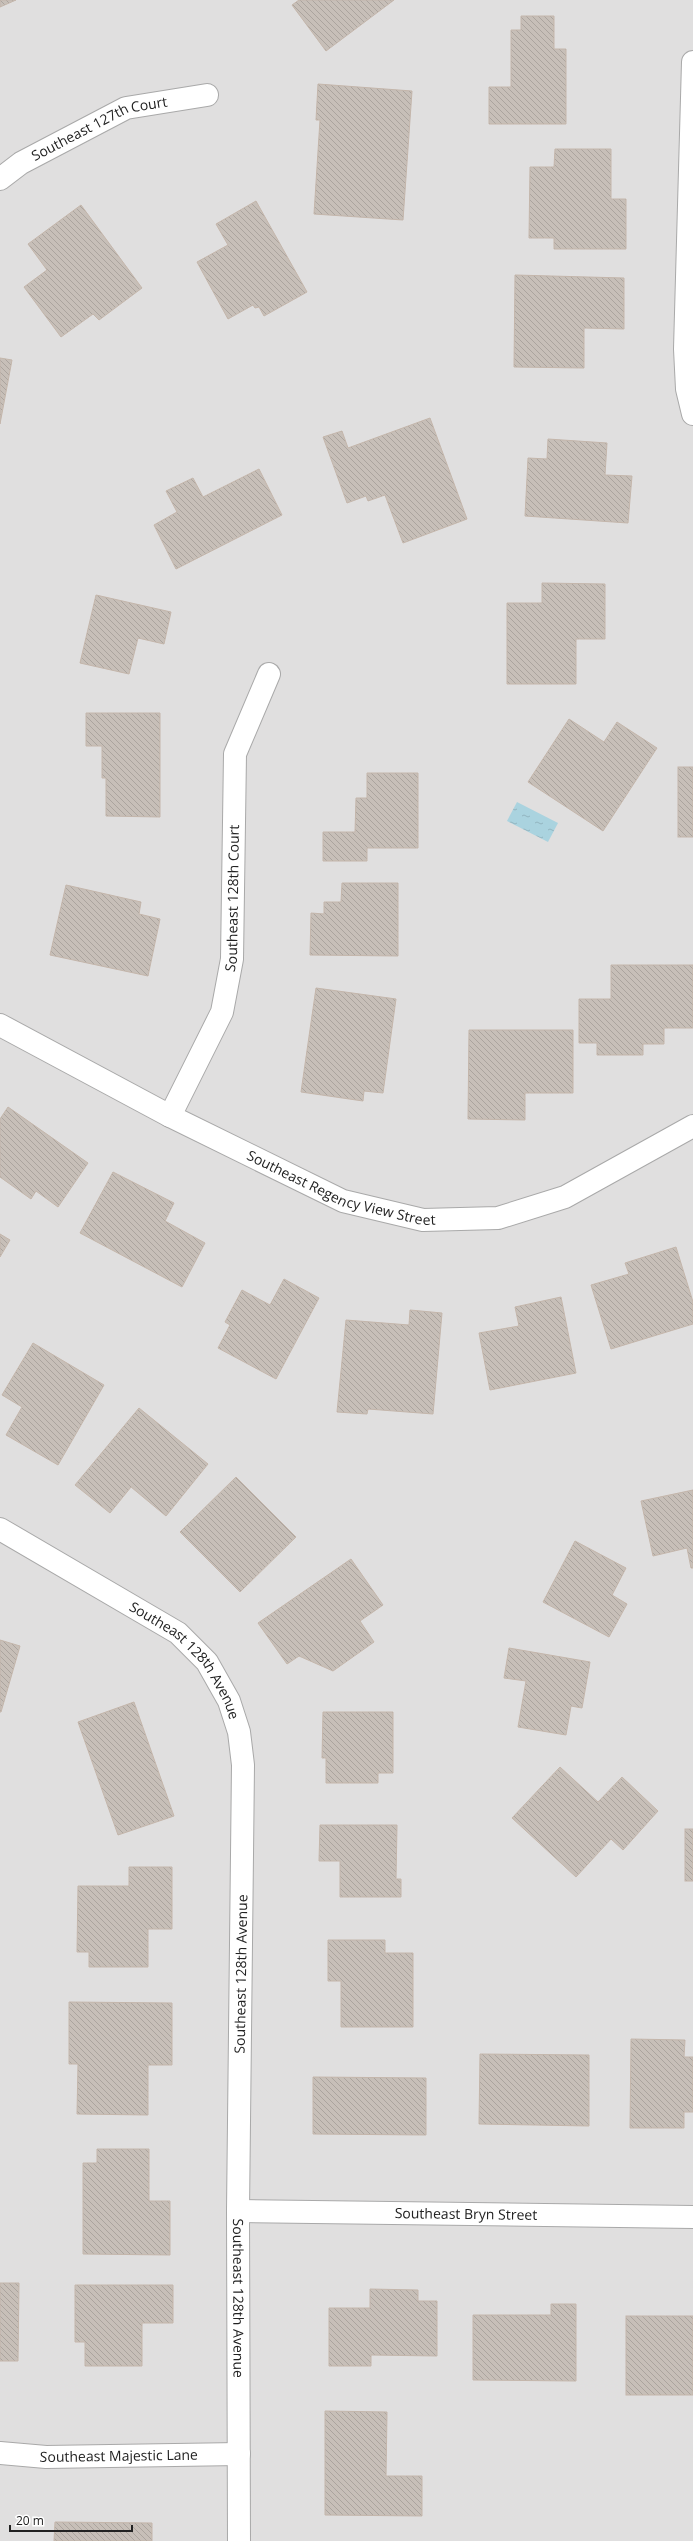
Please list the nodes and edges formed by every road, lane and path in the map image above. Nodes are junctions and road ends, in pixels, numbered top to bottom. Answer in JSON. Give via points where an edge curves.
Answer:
{"nodes":[{"id":1,"x":693,"y":62,"type":"edge"},
{"id":2,"x":207,"y":95,"type":"dead end"},
{"id":3,"x":0,"y":179,"type":"edge"},
{"id":4,"x":693,"y":414,"type":"edge"},
{"id":5,"x":269,"y":674,"type":"dead end"},
{"id":6,"x":0,"y":1025,"type":"edge"},
{"id":7,"x":170,"y":1116,"type":"junction"},
{"id":8,"x":693,"y":1126,"type":"edge"},
{"id":9,"x":0,"y":1529,"type":"edge"},
{"id":10,"x":238,"y":2211,"type":"junction"},
{"id":11,"x":693,"y":2217,"type":"edge"},
{"id":12,"x":0,"y":2453,"type":"edge"},
{"id":13,"x":238,"y":2454,"type":"junction"},
{"id":14,"x":239,"y":2541,"type":"edge"}],
"edges":[{"from":1,"to":4,"type":"street","via":[[685,349],[687,389]]},
{"from":2,"to":3,"type":"street","name":"Southeast 127th Court","via":[[126,108],[21,163]]},
{"from":5,"to":7,"type":"street","name":"Southeast 128th Court","via":[[235,754],[232,959],[222,1012]]},
{"from":6,"to":7,"type":"street","name":"Southeast Regency View Street"},
{"from":7,"to":8,"type":"street","name":"Southeast Regency View Street","via":[[343,1201],[423,1220],[498,1218],[565,1197]]},
{"from":9,"to":10,"type":"street","name":"Southeast 128th Avenue","via":[[178,1633],[207,1662],[230,1701],[240,1732],[243,1764]]},
{"from":10,"to":11,"type":"street","name":"Southeast Bryn Street"},
{"from":10,"to":13,"type":"street","name":"Southeast 128th Avenue"},
{"from":12,"to":13,"type":"street","name":"Southeast Majestic Lane","via":[[46,2457]]},
{"from":13,"to":14,"type":"street","name":"Southeast 128th Avenue"}]}
